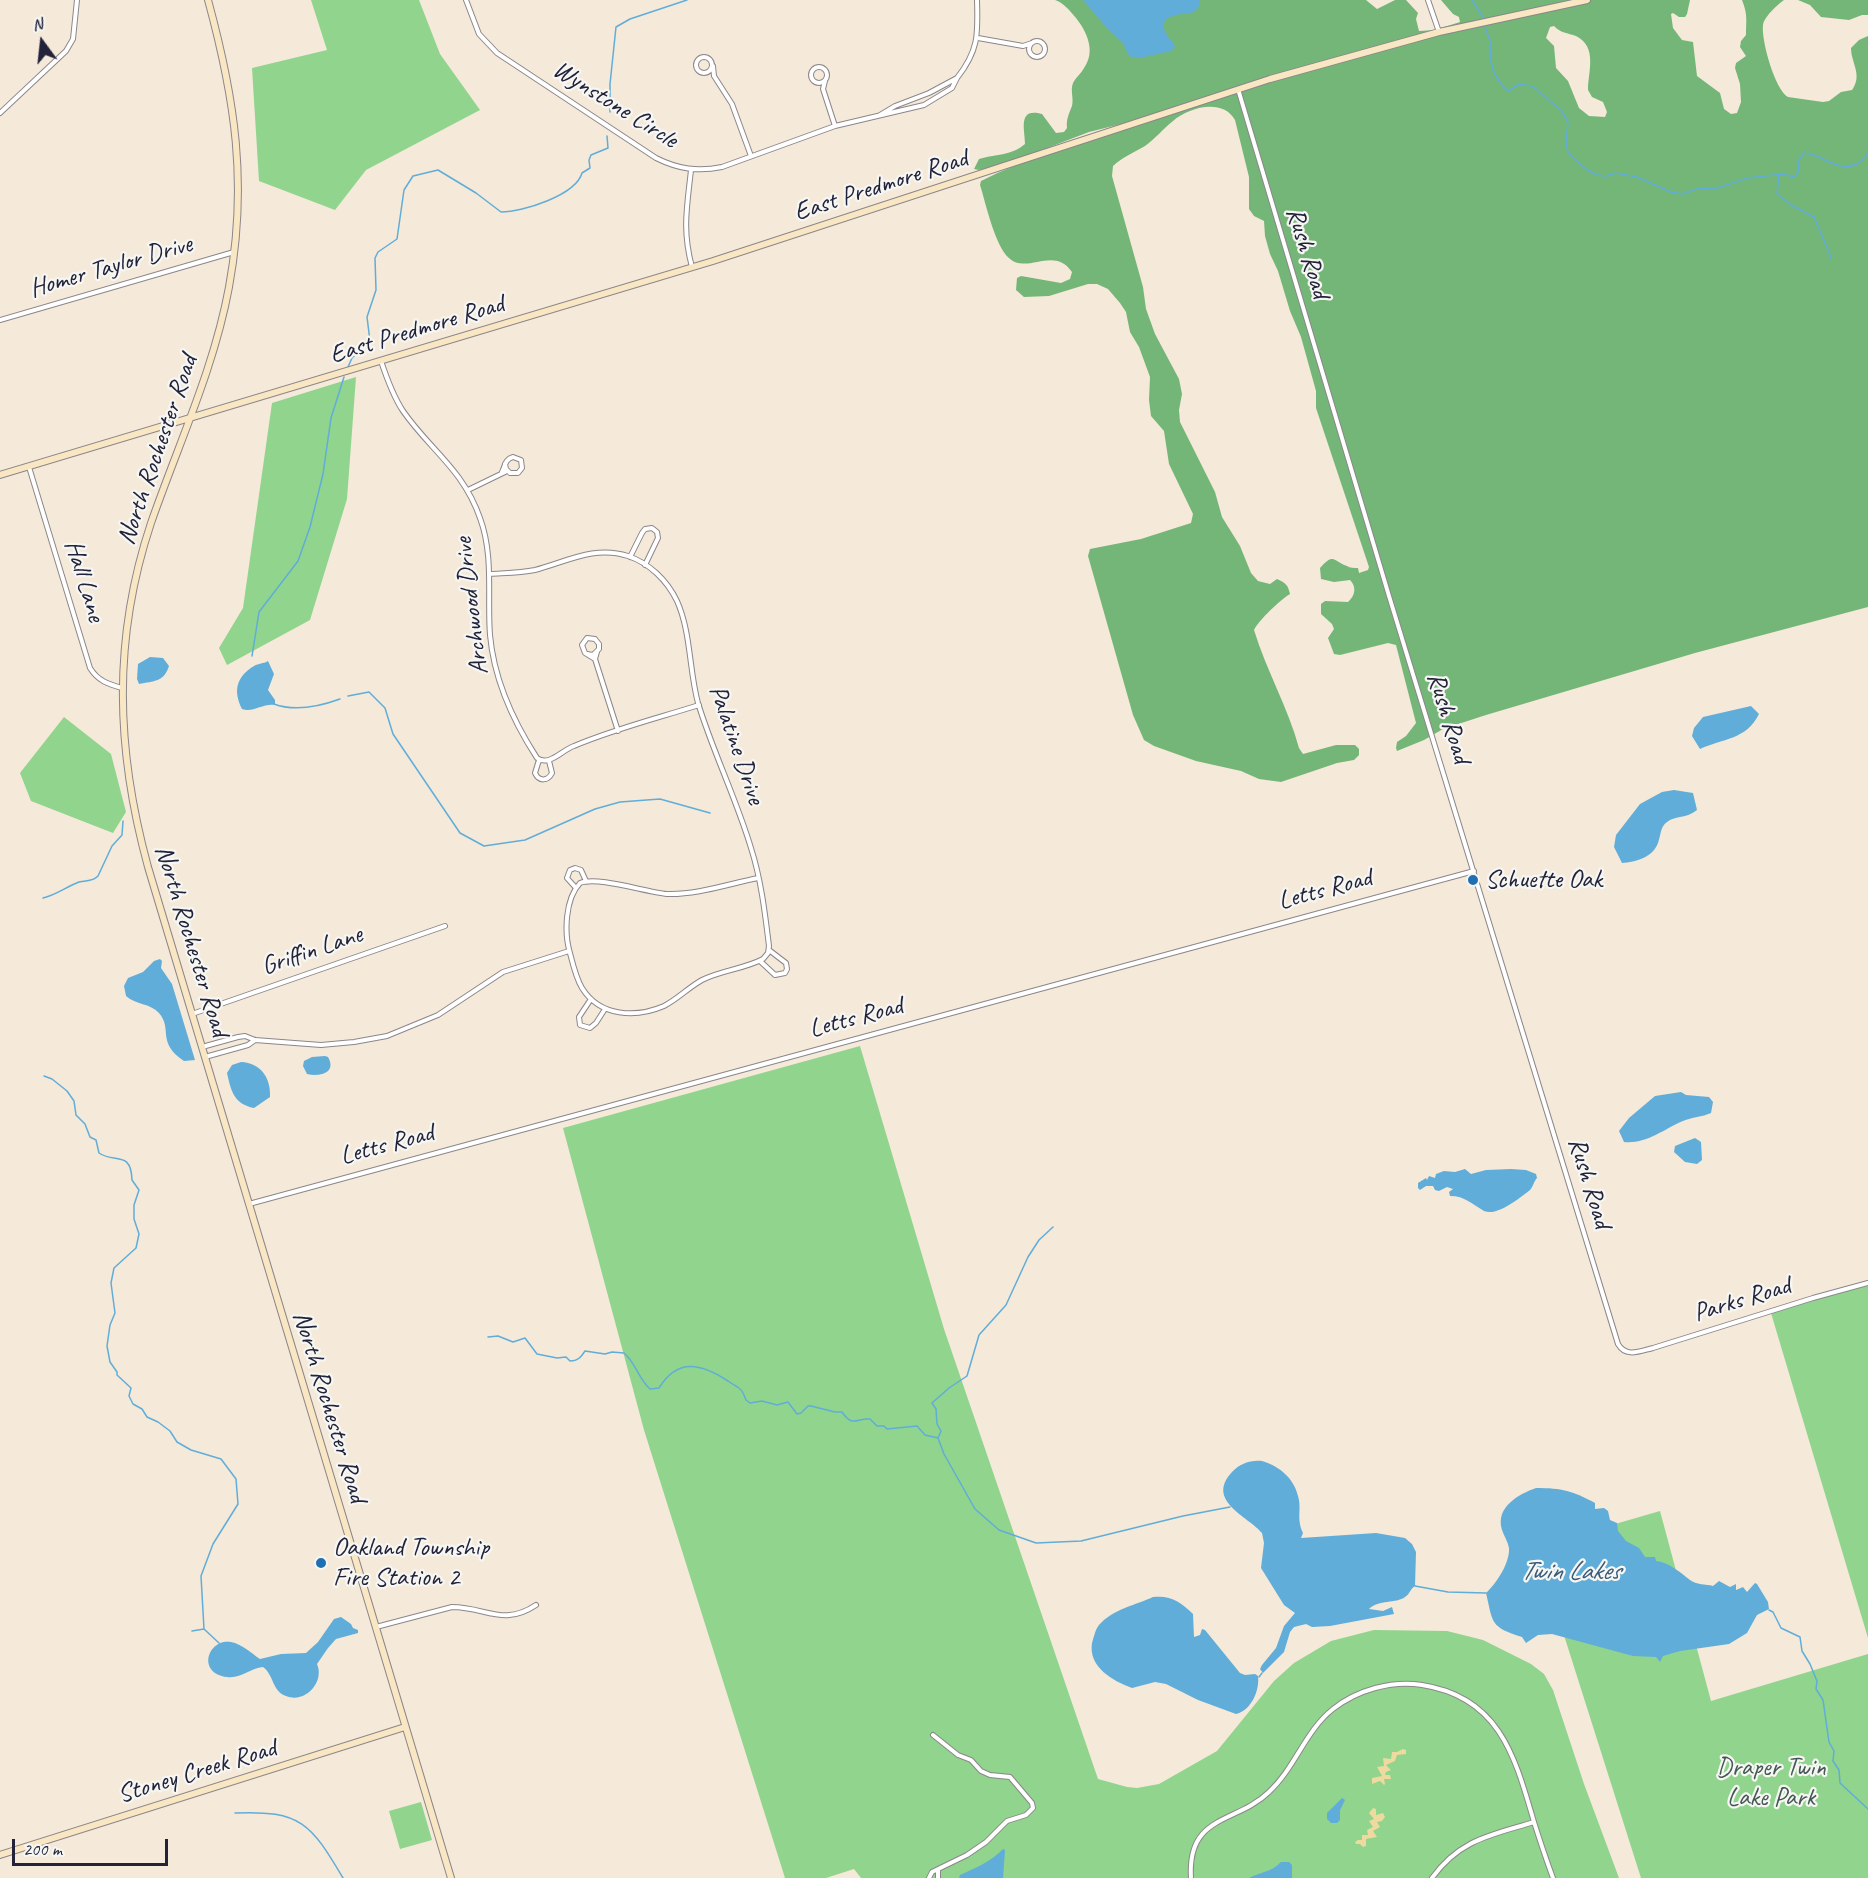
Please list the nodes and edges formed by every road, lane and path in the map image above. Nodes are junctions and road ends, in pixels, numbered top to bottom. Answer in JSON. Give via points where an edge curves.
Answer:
{"nodes":[{"id":1,"x":77,"y":0,"type":"edge"},
{"id":2,"x":208,"y":0,"type":"edge"},
{"id":3,"x":466,"y":0,"type":"edge"},
{"id":4,"x":977,"y":0,"type":"edge"},
{"id":5,"x":1428,"y":0,"type":"edge"},
{"id":6,"x":1587,"y":0,"type":"edge"},
{"id":7,"x":1439,"y":32,"type":"junction"},
{"id":8,"x":978,"y":38,"type":"junction"},
{"id":9,"x":1032,"y":43,"type":"junction"},
{"id":10,"x":1023,"y":46,"type":"junction"},
{"id":11,"x":1030,"y":53,"type":"junction"},
{"id":12,"x":713,"y":66,"type":"junction"},
{"id":13,"x":705,"y":73,"type":"junction"},
{"id":14,"x":714,"y":76,"type":"junction"},
{"id":15,"x":957,"y":78,"type":"junction"},
{"id":16,"x":826,"y":80,"type":"junction"},
{"id":17,"x":816,"y":83,"type":"junction"},
{"id":18,"x":823,"y":89,"type":"junction"},
{"id":19,"x":1238,"y":89,"type":"junction"},
{"id":20,"x":0,"y":113,"type":"edge"},
{"id":21,"x":880,"y":114,"type":"junction"},
{"id":22,"x":835,"y":126,"type":"junction"},
{"id":23,"x":751,"y":156,"type":"junction"},
{"id":24,"x":691,"y":170,"type":"junction"},
{"id":25,"x":234,"y":252,"type":"junction"},
{"id":26,"x":692,"y":267,"type":"junction"},
{"id":27,"x":0,"y":320,"type":"edge"},
{"id":28,"x":381,"y":361,"type":"junction"},
{"id":29,"x":189,"y":419,"type":"junction"},
{"id":30,"x":505,"y":464,"type":"junction"},
{"id":31,"x":29,"y":466,"type":"junction"},
{"id":32,"x":502,"y":472,"type":"junction"},
{"id":33,"x":510,"y":473,"type":"junction"},
{"id":34,"x":0,"y":475,"type":"edge"},
{"id":35,"x":468,"y":490,"type":"junction"},
{"id":36,"x":630,"y":557,"type":"junction"},
{"id":37,"x":645,"y":565,"type":"junction"},
{"id":38,"x":490,"y":574,"type":"junction"},
{"id":39,"x":597,"y":652,"type":"junction"},
{"id":40,"x":587,"y":654,"type":"junction"},
{"id":41,"x":595,"y":659,"type":"junction"},
{"id":42,"x":122,"y":688,"type":"junction"},
{"id":43,"x":699,"y":705,"type":"junction"},
{"id":44,"x":618,"y":731,"type":"junction"},
{"id":45,"x":539,"y":760,"type":"junction"},
{"id":46,"x":549,"y":761,"type":"junction"},
{"id":47,"x":1474,"y":871,"type":"junction"},
{"id":48,"x":758,"y":878,"type":"junction"},
{"id":49,"x":586,"y":881,"type":"junction"},
{"id":50,"x":576,"y":888,"type":"junction"},
{"id":51,"x":445,"y":926,"type":"dead end"},
{"id":52,"x":769,"y":950,"type":"junction"},
{"id":53,"x":569,"y":951,"type":"junction"},
{"id":54,"x":760,"y":961,"type":"junction"},
{"id":55,"x":591,"y":999,"type":"junction"},
{"id":56,"x":605,"y":1009,"type":"junction"},
{"id":57,"x":192,"y":1014,"type":"junction"},
{"id":58,"x":255,"y":1040,"type":"junction"},
{"id":59,"x":202,"y":1047,"type":"junction"},
{"id":60,"x":205,"y":1057,"type":"junction"},
{"id":61,"x":249,"y":1204,"type":"junction"},
{"id":62,"x":1868,"y":1283,"type":"edge"},
{"id":63,"x":1628,"y":1353,"type":"joint"},
{"id":64,"x":536,"y":1605,"type":"dead end"},
{"id":65,"x":375,"y":1627,"type":"junction"},
{"id":66,"x":405,"y":1727,"type":"junction"},
{"id":67,"x":933,"y":1736,"type":"dead end"},
{"id":68,"x":1534,"y":1822,"type":"junction"},
{"id":69,"x":0,"y":1855,"type":"edge"},
{"id":70,"x":938,"y":1871,"type":"junction"},
{"id":71,"x":451,"y":1878,"type":"edge"},
{"id":72,"x":929,"y":1878,"type":"edge"},
{"id":73,"x":938,"y":1878,"type":"edge"},
{"id":74,"x":1191,"y":1878,"type":"edge"},
{"id":75,"x":1432,"y":1878,"type":"edge"},
{"id":76,"x":1553,"y":1878,"type":"edge"}],
"edges":[{"from":1,"to":20,"type":"street","via":[[73,39],[66,51]]},
{"from":2,"to":25,"type":"street","name":"North Rochester Road","via":[[237,137]]},
{"from":3,"to":24,"type":"street","name":"Wynstone Circle","via":[[480,33],[497,53],[656,158]]},
{"from":4,"to":8,"type":"street","name":"Wynstone Circle"},
{"from":5,"to":7,"type":"street"},
{"from":6,"to":7,"type":"street","name":"East Predmore Road"},
{"from":7,"to":19,"type":"street","name":"East Predmore Road"},
{"from":8,"to":10,"type":"street"},
{"from":8,"to":15,"type":"street","name":"Wynstone Circle"},
{"from":9,"to":10,"type":"street"},
{"from":9,"to":11,"type":"street"},
{"from":9,"to":11,"type":"street","via":[[1042,42],[1045,52],[1039,58]]},
{"from":10,"to":11,"type":"street"},
{"from":12,"to":13,"type":"street"},
{"from":12,"to":13,"type":"street","via":[[710,59],[700,58],[696,68]]},
{"from":12,"to":14,"type":"street"},
{"from":13,"to":14,"type":"street"},
{"from":14,"to":23,"type":"street","via":[[732,104]]},
{"from":15,"to":21,"type":"street","name":"Wynstone Circle"},
{"from":15,"to":21,"type":"street","name":"Wynstone Circle","via":[[952,88],[932,102],[908,111]]},
{"from":16,"to":17,"type":"street"},
{"from":16,"to":17,"type":"street","via":[[827,72],[817,67],[810,74]]},
{"from":16,"to":18,"type":"street"},
{"from":17,"to":18,"type":"street"},
{"from":18,"to":22,"type":"street"},
{"from":19,"to":26,"type":"street","name":"East Predmore Road"},
{"from":19,"to":47,"type":"street","name":"Rush Road"},
{"from":21,"to":22,"type":"street","name":"Wynstone Circle"},
{"from":22,"to":23,"type":"street","name":"Wynstone Circle"},
{"from":23,"to":24,"type":"street","name":"Wynstone Circle","via":[[713,169]]},
{"from":24,"to":26,"type":"street","via":[[685,228]]},
{"from":25,"to":27,"type":"street","name":"Homer Taylor Drive"},
{"from":25,"to":29,"type":"street","name":"North Rochester Road","via":[[219,330]]},
{"from":26,"to":28,"type":"street","name":"East Predmore Road"},
{"from":28,"to":29,"type":"street","name":"East Predmore Road"},
{"from":28,"to":35,"type":"street","name":"Archwood Drive","via":[[404,412]]},
{"from":29,"to":31,"type":"street","name":"East Predmore Road"},
{"from":29,"to":42,"type":"street","name":"North Rochester Road","via":[[136,576]]},
{"from":30,"to":32,"type":"street"},
{"from":30,"to":33,"type":"street"},
{"from":30,"to":33,"type":"street","via":[[513,457],[522,463],[520,471]]},
{"from":31,"to":34,"type":"street","name":"East Predmore Road"},
{"from":31,"to":42,"type":"street","name":"Hall Lane","via":[[90,668],[104,683]]},
{"from":32,"to":33,"type":"street"},
{"from":32,"to":35,"type":"street"},
{"from":35,"to":38,"type":"street","name":"Archwood Drive","via":[[487,539]]},
{"from":36,"to":37,"type":"street","name":"Palatine Drive"},
{"from":36,"to":37,"type":"street","via":[[642,532],[652,528],[658,538]]},
{"from":36,"to":38,"type":"street","name":"Palatine Drive","via":[[588,554],[517,573]]},
{"from":37,"to":43,"type":"street","name":"Palatine Drive","via":[[663,580],[682,614]]},
{"from":38,"to":45,"type":"street","name":"Archwood Drive","via":[[490,637],[498,678],[515,722]]},
{"from":39,"to":40,"type":"street"},
{"from":39,"to":40,"type":"street","via":[[598,641],[587,638],[582,648]]},
{"from":39,"to":41,"type":"street"},
{"from":40,"to":41,"type":"street"},
{"from":41,"to":44,"type":"street"},
{"from":42,"to":57,"type":"street","name":"North Rochester Road","via":[[122,722],[133,807]]},
{"from":43,"to":44,"type":"street","name":"Archwood Drive"},
{"from":43,"to":48,"type":"street","name":"Palatine Drive","via":[[752,850]]},
{"from":44,"to":46,"type":"street","name":"Archwood Drive","via":[[576,745]]},
{"from":45,"to":46,"type":"street"},
{"from":45,"to":46,"type":"street","name":"Archwood Drive","via":[[535,773],[540,779],[551,776]]},
{"from":47,"to":61,"type":"street","name":"Letts Road"},
{"from":47,"to":63,"type":"street","name":"Rush Road","via":[[1613,1331],[1622,1350]]},
{"from":48,"to":49,"type":"street","via":[[678,894]]},
{"from":48,"to":52,"type":"street","name":"Palatine Drive"},
{"from":49,"to":50,"type":"street"},
{"from":49,"to":50,"type":"street","via":[[580,870],[570,870],[567,878]]},
{"from":50,"to":53,"type":"street","via":[[566,930]]},
{"from":51,"to":57,"type":"street","name":"Griffin Lane"},
{"from":52,"to":54,"type":"street"},
{"from":52,"to":54,"type":"street","name":"Palatine Drive","via":[[786,963],[785,973],[775,975]]},
{"from":53,"to":55,"type":"street","via":[[577,979]]},
{"from":53,"to":58,"type":"street","via":[[502,972],[438,1015],[387,1035],[321,1045]]},
{"from":54,"to":56,"type":"street","via":[[709,977],[652,1010],[626,1014]]},
{"from":55,"to":56,"type":"street"},
{"from":55,"to":56,"type":"street","via":[[579,1017],[580,1025],[590,1028]]},
{"from":57,"to":59,"type":"street","name":"North Rochester Road"},
{"from":58,"to":59,"type":"street","via":[[245,1036]]},
{"from":58,"to":60,"type":"street"},
{"from":59,"to":60,"type":"street","name":"North Rochester Road"},
{"from":60,"to":61,"type":"street","name":"North Rochester Road"},
{"from":61,"to":65,"type":"street","name":"North Rochester Road"},
{"from":62,"to":63,"type":"street","name":"Parks Road"},
{"from":64,"to":65,"type":"street","via":[[510,1616],[452,1607]]},
{"from":65,"to":66,"type":"street","name":"North Rochester Road"},
{"from":66,"to":69,"type":"street","name":"Stoney Creek Road"},
{"from":66,"to":71,"type":"street","name":"North Rochester Road"},
{"from":67,"to":70,"type":"street","via":[[981,1771],[1011,1777],[1033,1807],[1028,1814],[1007,1821],[978,1848]]},
{"from":68,"to":74,"type":"street","via":[[1513,1755],[1485,1713],[1444,1689],[1394,1684],[1351,1697],[1332,1710],[1311,1732],[1271,1791],[1210,1826],[1194,1848]]},
{"from":68,"to":75,"type":"street","via":[[1472,1842],[1449,1856]]},
{"from":68,"to":76,"type":"street"},
{"from":70,"to":72,"type":"street"},
{"from":70,"to":73,"type":"street"}]}
